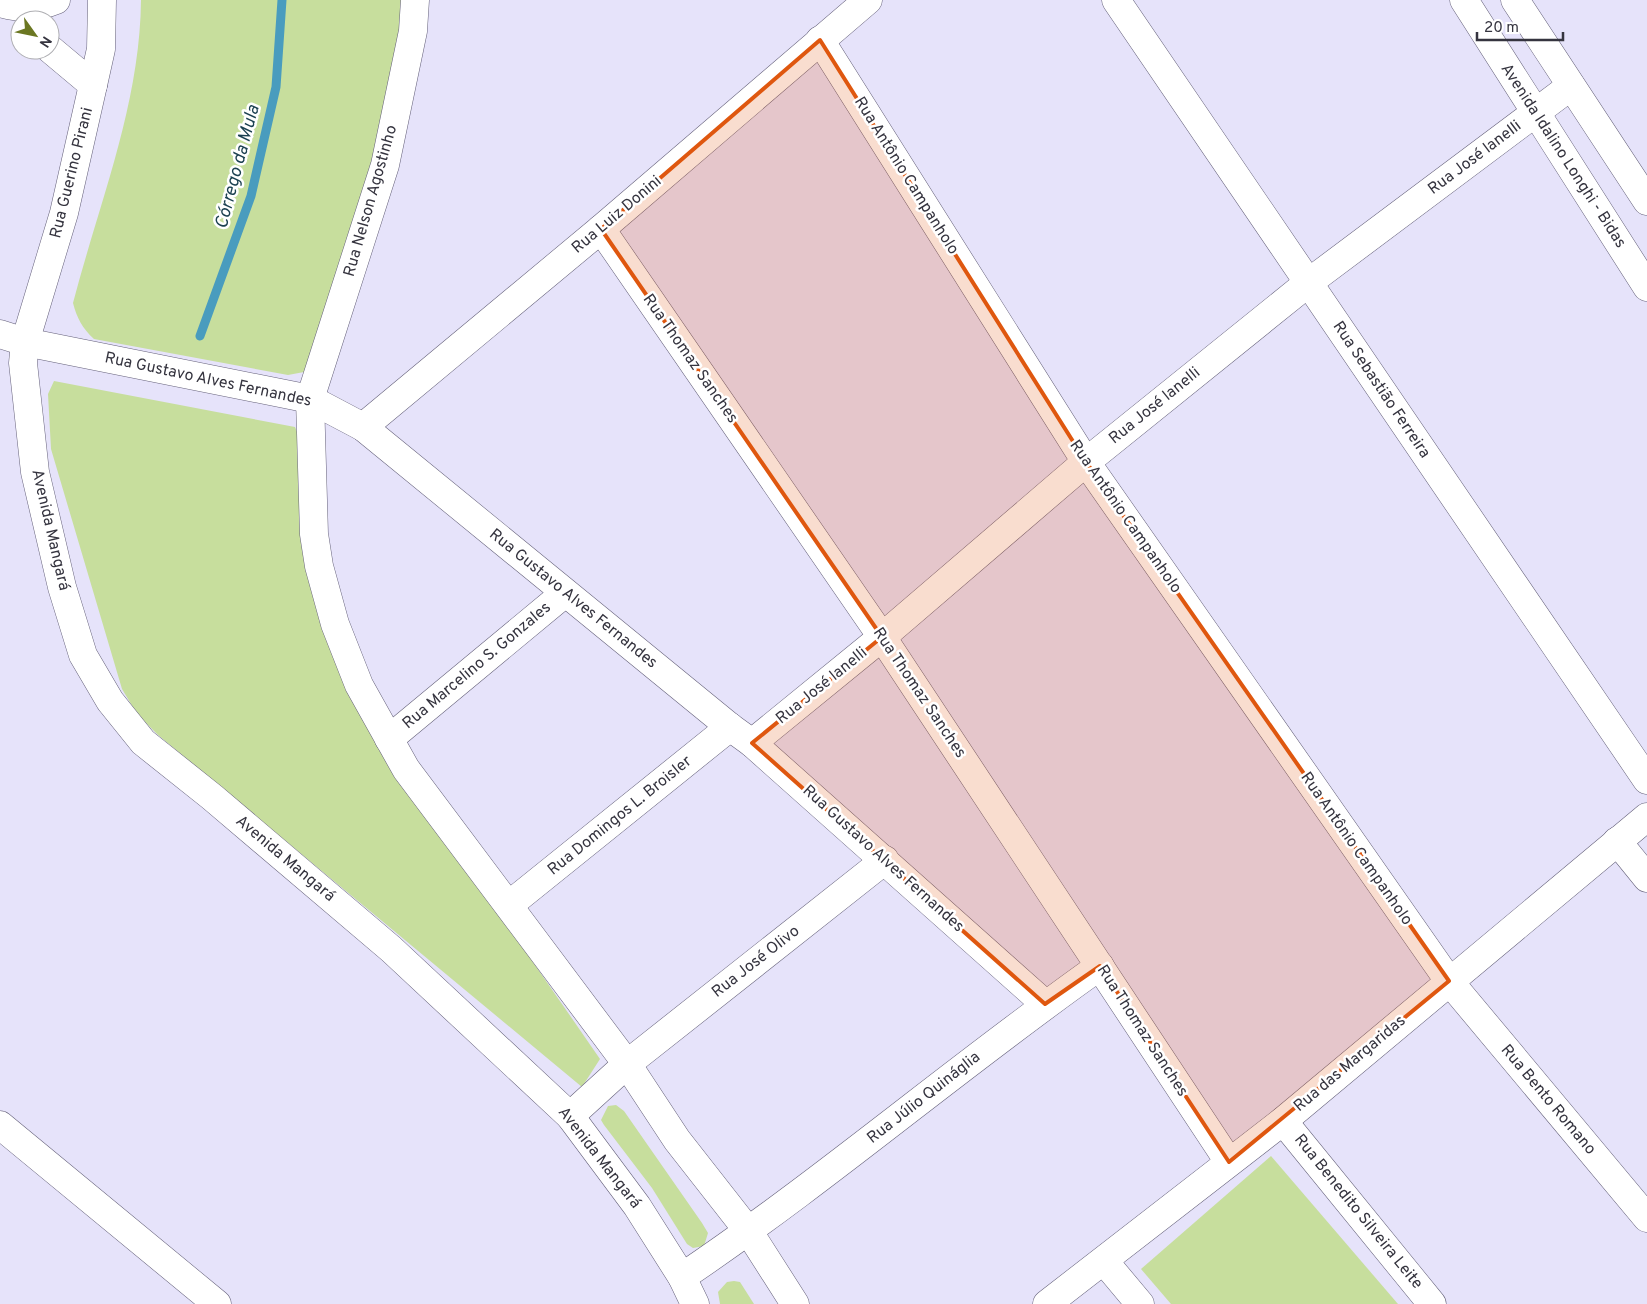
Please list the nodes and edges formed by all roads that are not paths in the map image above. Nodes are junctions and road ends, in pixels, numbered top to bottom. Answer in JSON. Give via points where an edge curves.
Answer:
{"nodes":[{"id":1,"x":56,"y":0,"type":"edge"},
{"id":2,"x":102,"y":0,"type":"edge"},
{"id":3,"x":415,"y":0,"type":"edge"},
{"id":4,"x":868,"y":0,"type":"edge"},
{"id":5,"x":1116,"y":0,"type":"edge"},
{"id":6,"x":1464,"y":0,"type":"edge"},
{"id":7,"x":1515,"y":0,"type":"edge"},
{"id":8,"x":0,"y":4,"type":"edge"},
{"id":9,"x":10,"y":14,"type":"edge"},
{"id":10,"x":820,"y":40,"type":"junction"},
{"id":11,"x":60,"y":58,"type":"edge"},
{"id":12,"x":93,"y":86,"type":"junction"},
{"id":13,"x":1571,"y":86,"type":"junction"},
{"id":14,"x":1534,"y":113,"type":"junction"},
{"id":15,"x":1647,"y":201,"type":"edge"},
{"id":16,"x":601,"y":229,"type":"junction"},
{"id":17,"x":1308,"y":283,"type":"junction"},
{"id":18,"x":1647,"y":287,"type":"edge"},
{"id":19,"x":12,"y":338,"type":"edge"},
{"id":20,"x":310,"y":398,"type":"junction"},
{"id":21,"x":362,"y":427,"type":"junction"},
{"id":22,"x":1086,"y":462,"type":"junction"},
{"id":23,"x":566,"y":593,"type":"junction"},
{"id":24,"x":882,"y":637,"type":"junction"},
{"id":25,"x":730,"y":727,"type":"junction"},
{"id":26,"x":389,"y":739,"type":"junction"},
{"id":27,"x":752,"y":743,"type":"junction"},
{"id":28,"x":1647,"y":780,"type":"edge"},
{"id":29,"x":1647,"y":817,"type":"edge"},
{"id":30,"x":1617,"y":841,"type":"junction"},
{"id":31,"x":885,"y":860,"type":"junction"},
{"id":32,"x":1647,"y":878,"type":"edge"},
{"id":33,"x":510,"y":905,"type":"junction"},
{"id":34,"x":1100,"y":966,"type":"junction"},
{"id":35,"x":1449,"y":982,"type":"junction"},
{"id":36,"x":1045,"y":1004,"type":"junction"},
{"id":37,"x":627,"y":1064,"type":"junction"},
{"id":38,"x":570,"y":1116,"type":"junction"},
{"id":39,"x":1283,"y":1121,"type":"junction"},
{"id":40,"x":0,"y":1125,"type":"edge"},
{"id":41,"x":1229,"y":1162,"type":"junction"},
{"id":42,"x":1647,"y":1218,"type":"edge"},
{"id":43,"x":749,"y":1232,"type":"junction"},
{"id":44,"x":1104,"y":1261,"type":"junction"},
{"id":45,"x":682,"y":1277,"type":"junction"},
{"id":46,"x":202,"y":1299,"type":"edge"},
{"id":47,"x":695,"y":1304,"type":"edge"},
{"id":48,"x":795,"y":1304,"type":"edge"},
{"id":49,"x":1047,"y":1304,"type":"edge"},
{"id":50,"x":1140,"y":1304,"type":"edge"},
{"id":51,"x":1432,"y":1304,"type":"edge"}],
"edges":[{"from":1,"to":8,"type":"street","via":[[41,6],[18,8]]},
{"from":2,"to":12,"type":"street","name":"Rua Guerino Pirani","via":[[101,48]]},
{"from":3,"to":20,"type":"street","name":"Rua Nelson Agostinho","via":[[413,31],[385,165]]},
{"from":4,"to":10,"type":"street","name":"Rua Luiz Donini"},
{"from":5,"to":17,"type":"street","name":"Rua Sebastião Ferreira"},
{"from":6,"to":14,"type":"street","name":"Avenida Idalino Longhi - Bidas"},
{"from":7,"to":13,"type":"street"},
{"from":8,"to":9,"type":"street"},
{"from":10,"to":16,"type":"street","name":"Rua Luiz Donini"},
{"from":10,"to":22,"type":"street","name":"Rua Antônio Campanholo"},
{"from":11,"to":12,"type":"street"},
{"from":12,"to":19,"type":"street","name":"Rua Guerino Pirani","via":[[64,213]]},
{"from":13,"to":14,"type":"street","name":"Rua José Ianelli"},
{"from":13,"to":15,"type":"street"},
{"from":14,"to":17,"type":"street","name":"Rua José Ianelli"},
{"from":14,"to":18,"type":"street","name":"Avenida Idalino Longhi - Bidas"},
{"from":16,"to":21,"type":"street","name":"Rua Luiz Donini"},
{"from":16,"to":24,"type":"street","name":"Rua Thomaz Sanches"},
{"from":17,"to":22,"type":"street","name":"Rua José Ianelli"},
{"from":17,"to":28,"type":"street","name":"Rua Sebastião Ferreira"},
{"from":19,"to":20,"type":"street","name":"Rua Gustavo Alves Fernandes"},
{"from":19,"to":38,"type":"street","name":"Avenida Mangará","via":[[22,363],[35,472],[62,587],[83,655],[110,701],[143,742],[391,950]]},
{"from":20,"to":21,"type":"street","name":"Rua Gustavo Alves Fernandes"},
{"from":20,"to":26,"type":"street","via":[[314,534],[319,566],[335,624],[358,685]]},
{"from":21,"to":23,"type":"street","name":"Rua Gustavo Alves Fernandes"},
{"from":22,"to":24,"type":"street","name":"Rua José Ianelli"},
{"from":22,"to":35,"type":"street","name":"Rua Antônio Campanholo"},
{"from":23,"to":25,"type":"street","name":"Rua Gustavo Alves Fernandes"},
{"from":23,"to":26,"type":"street","name":"Rua Marcelino S. Gonzales"},
{"from":24,"to":27,"type":"street","name":"Rua José Ianelli"},
{"from":24,"to":34,"type":"street","name":"Rua Thomaz Sanches"},
{"from":25,"to":27,"type":"street","name":"Rua Gustavo Alves Fernandes"},
{"from":25,"to":33,"type":"street","name":"Rua Domingos L. Broisler"},
{"from":26,"to":33,"type":"street","via":[[406,769]]},
{"from":27,"to":31,"type":"street","name":"Rua Gustavo Alves Fernandes"},
{"from":29,"to":30,"type":"street","name":"Rua das Margaridas"},
{"from":30,"to":32,"type":"street"},
{"from":30,"to":35,"type":"street","name":"Rua das Margaridas"},
{"from":31,"to":36,"type":"street","name":"Rua Gustavo Alves Fernandes"},
{"from":31,"to":37,"type":"street","name":"Rua José Olivo"},
{"from":33,"to":37,"type":"street"},
{"from":34,"to":36,"type":"street","name":"Rua Júlio Quináglia"},
{"from":34,"to":41,"type":"street","name":"Rua Thomaz Sanches"},
{"from":35,"to":39,"type":"street","name":"Rua das Margaridas"},
{"from":35,"to":42,"type":"street","name":"Rua Bento Romano"},
{"from":36,"to":43,"type":"street","name":"Rua Júlio Quináglia"},
{"from":37,"to":38,"type":"street","name":"Rua José Olivo"},
{"from":37,"to":43,"type":"street","via":[[677,1140]]},
{"from":38,"to":45,"type":"street","name":"Avenida Mangará","via":[[637,1206]]},
{"from":39,"to":41,"type":"street","name":"Rua das Margaridas"},
{"from":39,"to":51,"type":"street","name":"Rua Benedito Silveira Leite"},
{"from":40,"to":46,"type":"street"},
{"from":41,"to":44,"type":"street","name":"Rua das Margaridas"},
{"from":43,"to":45,"type":"street","name":"Rua Júlio Quináglia"},
{"from":43,"to":48,"type":"street"},
{"from":44,"to":49,"type":"street","name":"Rua das Margaridas"},
{"from":44,"to":50,"type":"street"},
{"from":45,"to":47,"type":"street","name":"Avenida Mangará"}]}
